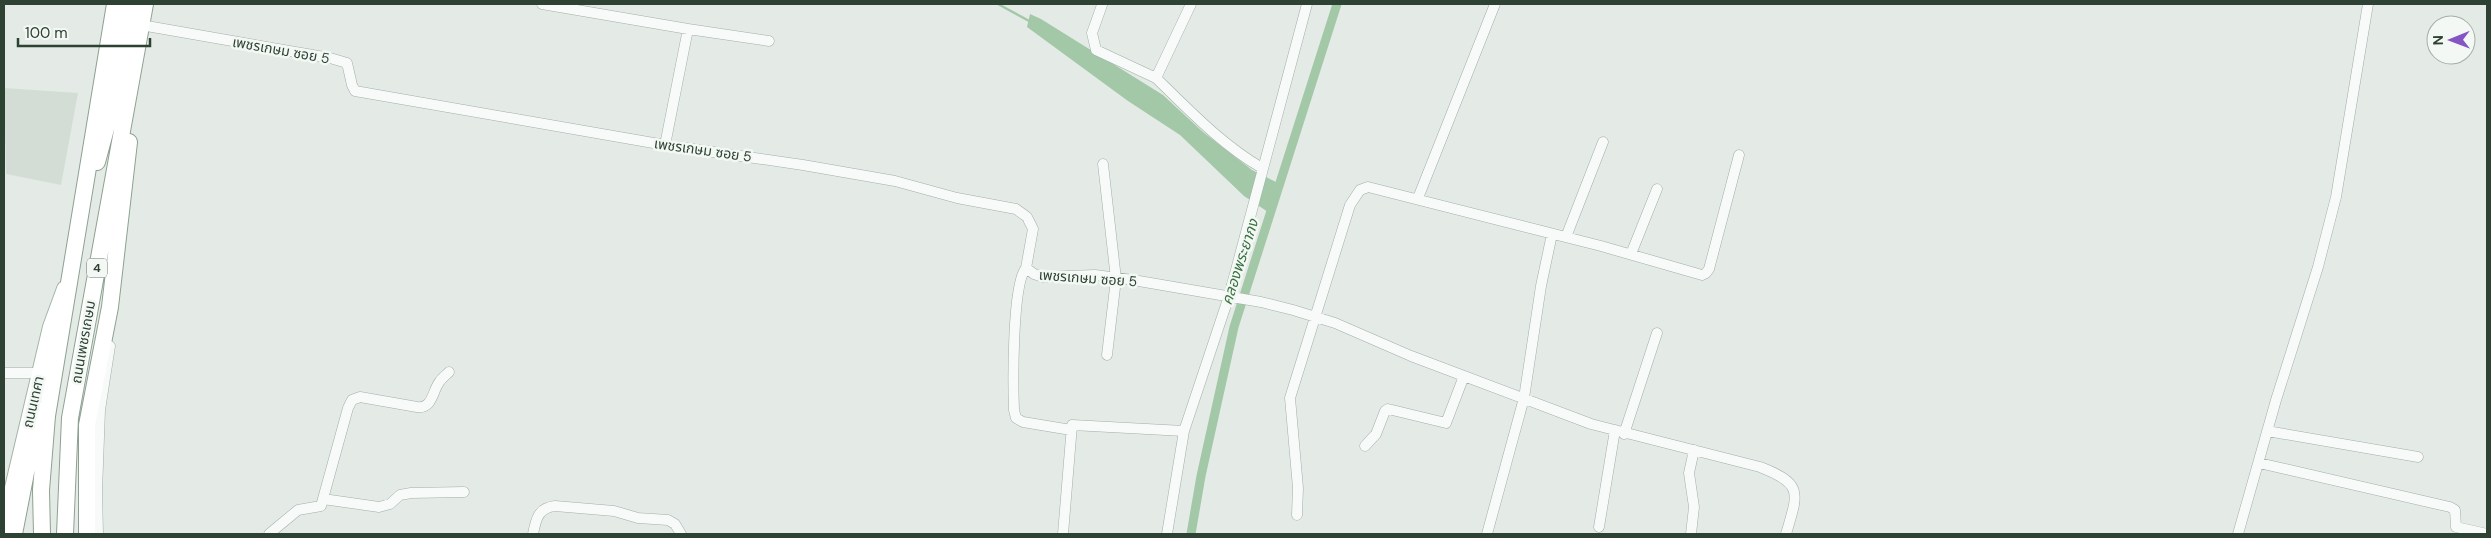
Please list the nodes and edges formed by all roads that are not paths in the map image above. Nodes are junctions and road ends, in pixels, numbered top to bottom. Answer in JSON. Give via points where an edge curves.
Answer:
{"nodes":[{"id":1,"x":114,"y":4,"type":"edge"},
{"id":2,"x":130,"y":4,"type":"edge"},
{"id":3,"x":145,"y":4,"type":"edge"},
{"id":4,"x":542,"y":4,"type":"edge"},
{"id":5,"x":1192,"y":4,"type":"edge"},
{"id":6,"x":1307,"y":4,"type":"edge"},
{"id":7,"x":1495,"y":4,"type":"edge"},
{"id":8,"x":2368,"y":4,"type":"edge"},
{"id":9,"x":1102,"y":5,"type":"dead end"},
{"id":10,"x":141,"y":25,"type":"junction"},
{"id":11,"x":688,"y":29,"type":"junction"},
{"id":12,"x":769,"y":41,"type":"dead end"},
{"id":13,"x":137,"y":43,"type":"junction"},
{"id":14,"x":1156,"y":78,"type":"junction"},
{"id":15,"x":1602,"y":142,"type":"dead end"},
{"id":16,"x":665,"y":145,"type":"junction"},
{"id":17,"x":1739,"y":155,"type":"dead end"},
{"id":18,"x":1103,"y":164,"type":"dead end"},
{"id":19,"x":1262,"y":168,"type":"junction"},
{"id":20,"x":1657,"y":189,"type":"dead end"},
{"id":21,"x":1418,"y":198,"type":"junction"},
{"id":22,"x":1552,"y":234,"type":"junction"},
{"id":23,"x":1566,"y":237,"type":"junction"},
{"id":24,"x":76,"y":239,"type":"junction"},
{"id":25,"x":1631,"y":254,"type":"junction"},
{"id":26,"x":1026,"y":268,"type":"junction"},
{"id":27,"x":1116,"y":278,"type":"junction"},
{"id":28,"x":70,"y":280,"type":"junction"},
{"id":29,"x":1231,"y":296,"type":"junction"},
{"id":30,"x":110,"y":307,"type":"junction"},
{"id":31,"x":1314,"y":318,"type":"junction"},
{"id":32,"x":1657,"y":333,"type":"dead end"},
{"id":33,"x":59,"y":342,"type":"junction"},
{"id":34,"x":1107,"y":355,"type":"dead end"},
{"id":35,"x":449,"y":372,"type":"dead end"},
{"id":36,"x":4,"y":373,"type":"edge"},
{"id":37,"x":40,"y":373,"type":"junction"},
{"id":38,"x":1464,"y":376,"type":"junction"},
{"id":39,"x":1524,"y":398,"type":"junction"},
{"id":40,"x":1072,"y":430,"type":"junction"},
{"id":41,"x":1184,"y":431,"type":"junction"},
{"id":42,"x":2267,"y":431,"type":"junction"},
{"id":43,"x":1619,"y":432,"type":"junction"},
{"id":44,"x":1365,"y":446,"type":"dead end"},
{"id":45,"x":1694,"y":450,"type":"junction"},
{"id":46,"x":2418,"y":457,"type":"dead end"},
{"id":47,"x":2259,"y":462,"type":"junction"},
{"id":48,"x":10,"y":472,"type":"edge"},
{"id":49,"x":464,"y":492,"type":"dead end"},
{"id":50,"x":322,"y":503,"type":"junction"},
{"id":51,"x":1297,"y":515,"type":"dead end"},
{"id":52,"x":1599,"y":527,"type":"dead end"},
{"id":53,"x":11,"y":531,"type":"edge"},
{"id":54,"x":42,"y":534,"type":"edge"},
{"id":55,"x":66,"y":534,"type":"edge"},
{"id":56,"x":87,"y":534,"type":"edge"},
{"id":57,"x":98,"y":534,"type":"edge"},
{"id":58,"x":269,"y":534,"type":"edge"},
{"id":59,"x":533,"y":534,"type":"edge"},
{"id":60,"x":681,"y":534,"type":"edge"},
{"id":61,"x":1064,"y":534,"type":"edge"},
{"id":62,"x":1167,"y":534,"type":"edge"},
{"id":63,"x":1487,"y":534,"type":"edge"},
{"id":64,"x":1691,"y":534,"type":"edge"},
{"id":65,"x":1786,"y":534,"type":"edge"},
{"id":66,"x":2238,"y":534,"type":"edge"},
{"id":67,"x":2487,"y":534,"type":"edge"}],
"edges":[{"from":1,"to":24,"type":"main road","name":"ถนนเพชรเกษม","number":"4"},
{"from":2,"to":24,"type":"main road","via":[[107,125]]},
{"from":3,"to":10,"type":"main road","name":"ถนนเพชรเกษม","number":"4"},
{"from":4,"to":11,"type":"street"},
{"from":5,"to":14,"type":"street"},
{"from":6,"to":19,"type":"street"},
{"from":7,"to":21,"type":"street"},
{"from":8,"to":42,"type":"street","via":[[2336,197],[2318,267]]},
{"from":9,"to":14,"type":"street","via":[[1092,33],[1096,50]]},
{"from":10,"to":13,"type":"main road","name":"ถนนเพชรเกษม","number":"4"},
{"from":10,"to":16,"type":"street","name":"เพชรเกษม ซอย 5","via":[[347,63],[355,91]]},
{"from":11,"to":12,"type":"street"},
{"from":11,"to":16,"type":"street"},
{"from":13,"to":30,"type":"main road","via":[[127,171]]},
{"from":13,"to":55,"type":"main road","name":"ถนนเพชรเกษม","number":"4","via":[[70,418]]},
{"from":14,"to":19,"type":"street","via":[[1224,141]]},
{"from":15,"to":23,"type":"street"},
{"from":16,"to":26,"type":"street","name":"เพชรเกษม ซอย 5","via":[[895,181],[1016,209],[1027,217],[1033,229]]},
{"from":17,"to":25,"type":"street","via":[[1706,273],[1702,275]]},
{"from":18,"to":27,"type":"street"},
{"from":19,"to":29,"type":"street"},
{"from":20,"to":25,"type":"street"},
{"from":21,"to":22,"type":"street"},
{"from":21,"to":31,"type":"street","via":[[1368,187],[1360,190],[1350,205]]},
{"from":22,"to":23,"type":"street"},
{"from":22,"to":39,"type":"street"},
{"from":23,"to":25,"type":"street"},
{"from":24,"to":28,"type":"main road","name":"ถนนเพชรเกษม","number":"4"},
{"from":26,"to":27,"type":"street","name":"เพชรเกษม ซอย 5","via":[[1043,276]]},
{"from":26,"to":40,"type":"street","via":[[1022,273],[1016,310],[1016,418]]},
{"from":27,"to":29,"type":"street","name":"เพชรเกษม ซอย 5"},
{"from":27,"to":34,"type":"street"},
{"from":28,"to":33,"type":"main road","name":"ถนนเพชรเกษม","number":"4"},
{"from":28,"to":37,"type":"main road","name":"ถนนเทศา","via":[[60,296]]},
{"from":29,"to":31,"type":"street","name":"เพชรเกษม ซอย 5"},
{"from":29,"to":41,"type":"street"},
{"from":30,"to":56,"type":"main road","via":[[91,394],[86,450]]},
{"from":30,"to":57,"type":"street","via":[[112,335],[100,410]]},
{"from":31,"to":38,"type":"street","name":"เพชรเกษม ซอย 5"},
{"from":31,"to":51,"type":"street","via":[[1290,398],[1298,488]]},
{"from":32,"to":43,"type":"street"},
{"from":33,"to":53,"type":"main road","via":[[48,369]]},
{"from":33,"to":54,"type":"main road","name":"ถนนเพชรเกษม","number":"4","via":[[47,416],[41,490]]},
{"from":35,"to":50,"type":"street","via":[[425,406],[360,397],[352,400]]},
{"from":36,"to":37,"type":"street"},
{"from":37,"to":48,"type":"main road","name":"ถนนเทศา"},
{"from":38,"to":39,"type":"street","name":"เพชรเกษม ซอย 5"},
{"from":38,"to":44,"type":"street","via":[[1446,423],[1388,410],[1376,434]]},
{"from":39,"to":43,"type":"street","name":"เพชรเกษม ซอย 5"},
{"from":39,"to":63,"type":"street"},
{"from":40,"to":41,"type":"street","via":[[1072,425]]},
{"from":40,"to":61,"type":"street"},
{"from":41,"to":62,"type":"street"},
{"from":42,"to":46,"type":"street"},
{"from":42,"to":47,"type":"street"},
{"from":43,"to":45,"type":"street","name":"เพชรเกษม ซอย 5"},
{"from":43,"to":52,"type":"street"},
{"from":45,"to":64,"type":"street","via":[[1690,474],[1694,507]]},
{"from":45,"to":65,"type":"street","name":"เพชรเกษม ซอย 5","via":[[1760,467],[1791,482],[1795,493]]},
{"from":47,"to":66,"type":"street"},
{"from":47,"to":67,"type":"street","via":[[2450,507],[2455,510],[2456,527]]},
{"from":48,"to":53,"type":"main road","name":"ถนนเทศา"},
{"from":49,"to":50,"type":"street","via":[[410,493],[379,507]]},
{"from":50,"to":58,"type":"street","via":[[298,510]]},
{"from":59,"to":60,"type":"street","via":[[539,513],[555,506],[668,520]]}]}
